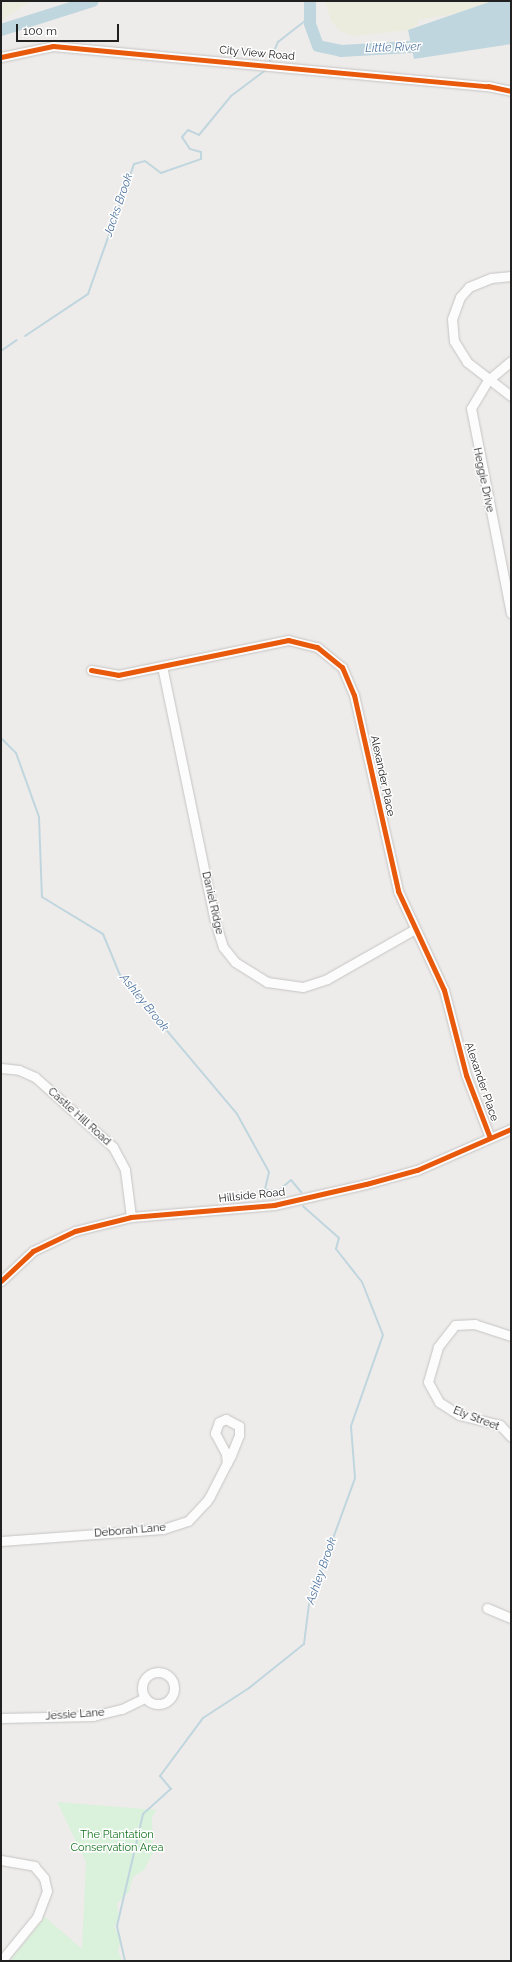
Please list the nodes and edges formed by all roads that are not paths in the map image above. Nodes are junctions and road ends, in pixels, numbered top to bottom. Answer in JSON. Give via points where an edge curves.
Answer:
{"nodes":[{"id":1,"x":1,"y":57,"type":"edge"},
{"id":2,"x":511,"y":91,"type":"edge"},
{"id":3,"x":511,"y":276,"type":"edge"},
{"id":4,"x":511,"y":361,"type":"edge"},
{"id":5,"x":488,"y":380,"type":"junction"},
{"id":6,"x":511,"y":396,"type":"edge"},
{"id":7,"x":511,"y":613,"type":"edge"},
{"id":8,"x":162,"y":666,"type":"junction"},
{"id":9,"x":91,"y":670,"type":"dead end"},
{"id":10,"x":415,"y":928,"type":"junction"},
{"id":11,"x":1,"y":1068,"type":"edge"},
{"id":12,"x":511,"y":1129,"type":"edge"},
{"id":13,"x":490,"y":1138,"type":"junction"},
{"id":14,"x":131,"y":1217,"type":"junction"},
{"id":15,"x":1,"y":1282,"type":"edge"},
{"id":16,"x":511,"y":1336,"type":"edge"},
{"id":17,"x":511,"y":1437,"type":"edge"},
{"id":18,"x":227,"y":1463,"type":"dead end"},
{"id":19,"x":1,"y":1541,"type":"edge"},
{"id":20,"x":487,"y":1608,"type":"dead end"},
{"id":21,"x":511,"y":1618,"type":"edge"},
{"id":22,"x":145,"y":1698,"type":"dead end"},
{"id":23,"x":1,"y":1718,"type":"edge"},
{"id":24,"x":1,"y":1860,"type":"edge"},
{"id":25,"x":1,"y":1961,"type":"edge"}],
"edges":[{"from":1,"to":2,"type":"street","name":"City View Road","via":[[53,46],[269,65]]},
{"from":3,"to":5,"type":"street","via":[[477,282],[460,297],[454,308],[454,341],[467,362]]},
{"from":4,"to":5,"type":"street","name":"Heggie Drive"},
{"from":5,"to":6,"type":"street"},
{"from":5,"to":7,"type":"street","name":"Heggie Drive","via":[[471,408],[471,423]]},
{"from":8,"to":9,"type":"street","name":"Alexander Place","via":[[114,675]]},
{"from":8,"to":10,"type":"street","name":"Alexander Place","via":[[284,640],[310,644],[333,657],[351,683],[393,873]]},
{"from":8,"to":10,"type":"street","name":"Daniel Ridge","via":[[215,921],[223,947],[235,962],[267,982],[303,987],[327,979]]},
{"from":10,"to":13,"type":"street","name":"Alexander Place","via":[[444,990],[466,1075]]},
{"from":11,"to":14,"type":"street","name":"Castle Hill Road","via":[[18,1070],[35,1077],[113,1147],[125,1170]]},
{"from":12,"to":13,"type":"street","name":"Hillside Road"},
{"from":13,"to":14,"type":"street","name":"Hillside Road","via":[[392,1178],[288,1202]]},
{"from":14,"to":15,"type":"street","name":"Hillside Road","via":[[53,1239],[20,1261]]},
{"from":16,"to":17,"type":"street","name":"Ely Street","via":[[475,1324],[458,1324],[443,1337],[433,1357],[428,1382],[439,1402],[459,1415],[500,1425]]},
{"from":18,"to":19,"type":"street","name":"Deborah Lane","via":[[202,1508],[180,1525]]},
{"from":20,"to":21,"type":"street"},
{"from":22,"to":23,"type":"street","name":"Jessie Lane","via":[[122,1709],[93,1716]]},
{"from":24,"to":25,"type":"street","via":[[34,1866],[44,1878],[47,1891],[37,1918]]}]}
